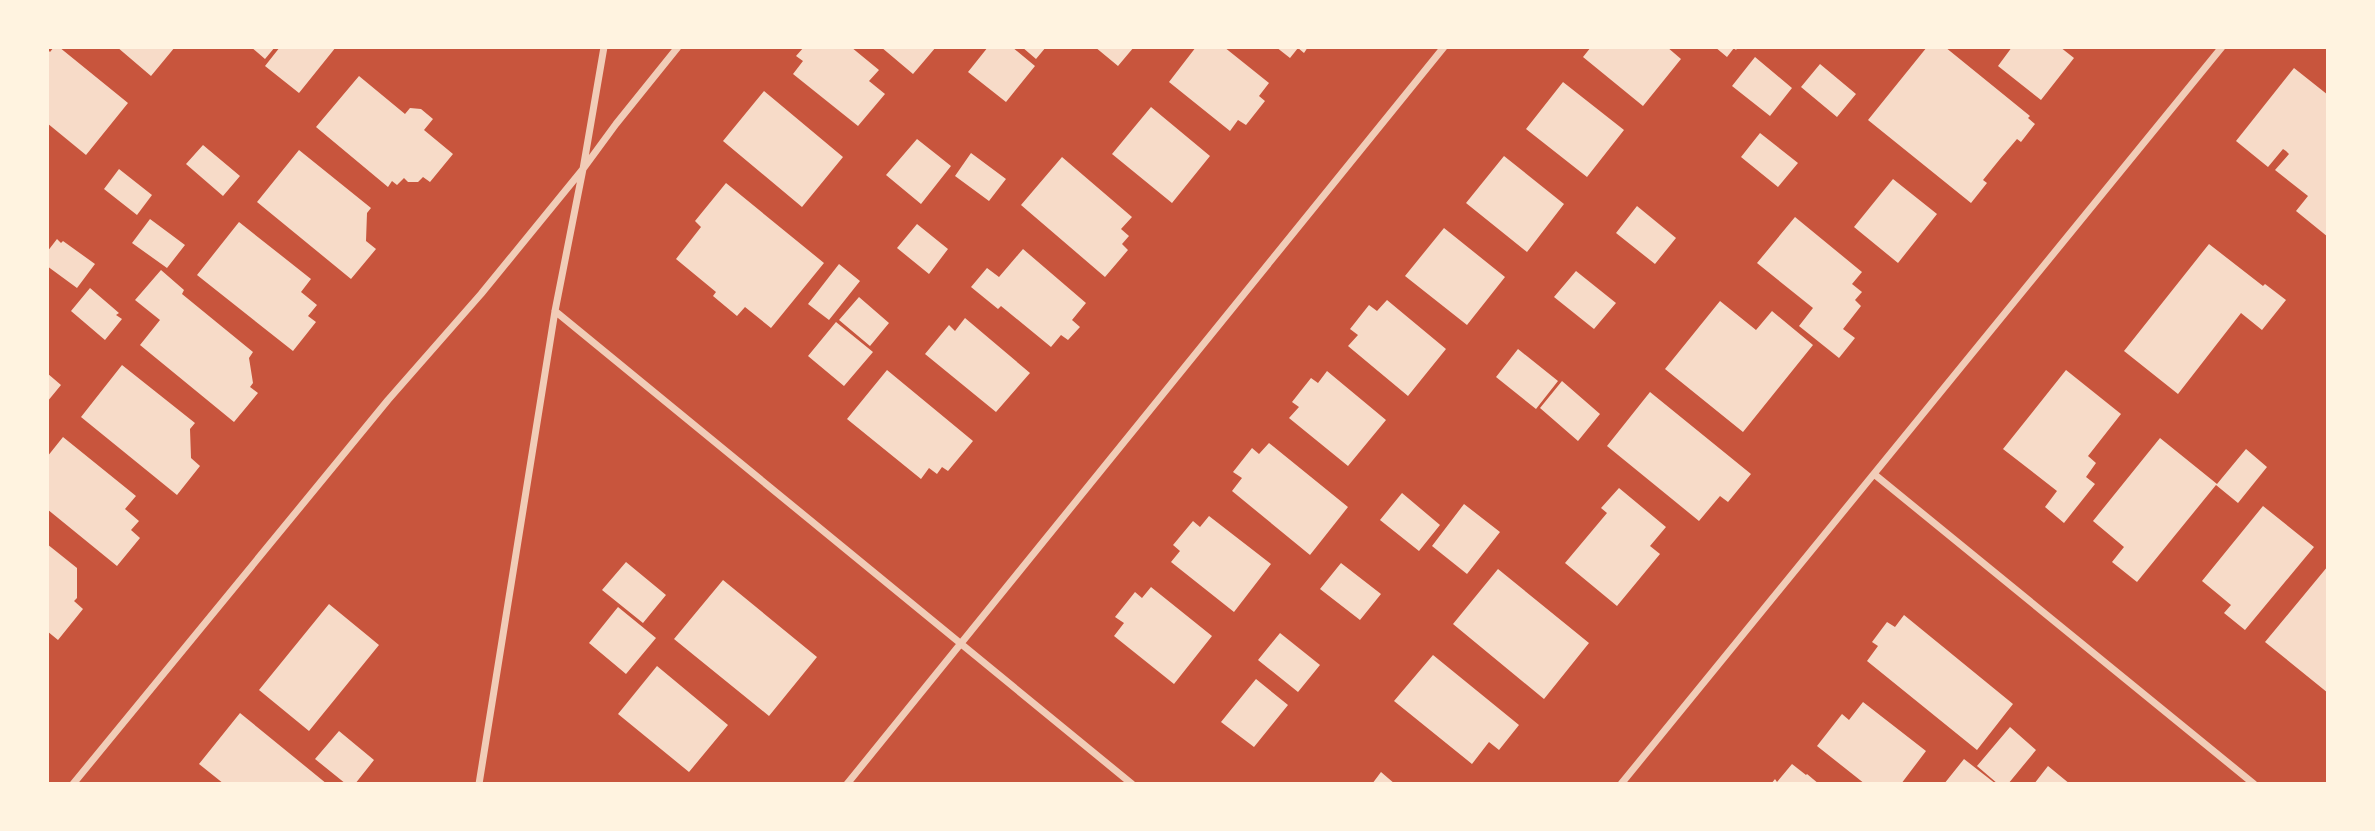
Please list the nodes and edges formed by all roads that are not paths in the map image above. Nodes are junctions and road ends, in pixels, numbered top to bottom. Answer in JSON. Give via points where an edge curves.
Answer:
{"nodes":[{"id":1,"x":604,"y":47,"type":"edge"},
{"id":2,"x":678,"y":47,"type":"edge"},
{"id":3,"x":1444,"y":47,"type":"edge"},
{"id":4,"x":2222,"y":47,"type":"edge"},
{"id":5,"x":583,"y":169,"type":"junction"},
{"id":6,"x":555,"y":311,"type":"junction"},
{"id":7,"x":1874,"y":474,"type":"junction"},
{"id":8,"x":959,"y":644,"type":"junction"},
{"id":9,"x":73,"y":784,"type":"edge"},
{"id":10,"x":479,"y":784,"type":"edge"},
{"id":11,"x":847,"y":784,"type":"edge"},
{"id":12,"x":1132,"y":784,"type":"edge"},
{"id":13,"x":1621,"y":784,"type":"edge"},
{"id":14,"x":2254,"y":784,"type":"edge"}],
"edges":[{"from":1,"to":5,"type":"street"},
{"from":2,"to":5,"type":"street"},
{"from":3,"to":8,"type":"street"},
{"from":4,"to":7,"type":"street"},
{"from":5,"to":6,"type":"street"},
{"from":5,"to":9,"type":"street"},
{"from":6,"to":8,"type":"street"},
{"from":6,"to":10,"type":"street"},
{"from":7,"to":13,"type":"street"},
{"from":7,"to":14,"type":"street"},
{"from":8,"to":11,"type":"street"},
{"from":8,"to":12,"type":"street"}]}
